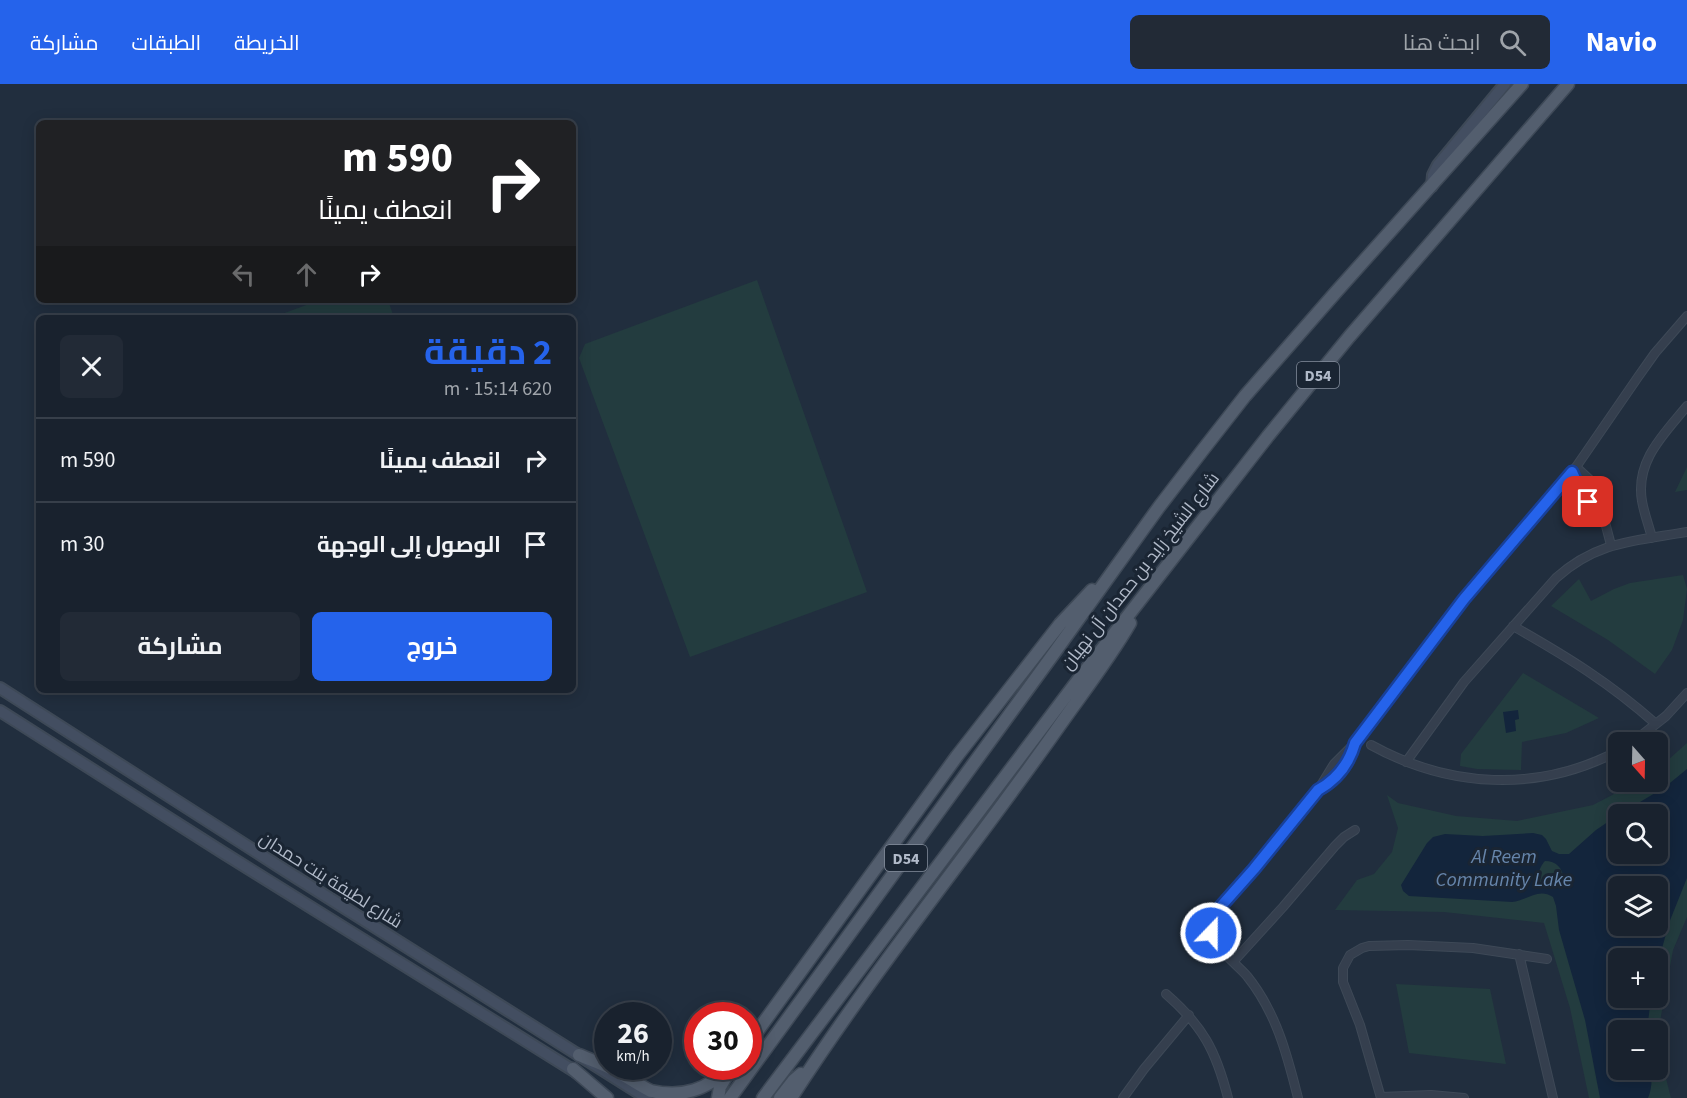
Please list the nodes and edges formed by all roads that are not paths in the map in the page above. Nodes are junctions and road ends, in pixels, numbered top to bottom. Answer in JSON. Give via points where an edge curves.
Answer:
{"nodes":[{"id":1,"x":1505,"y":84,"type":"edge"},
{"id":2,"x":1522,"y":84,"type":"edge"},
{"id":3,"x":1568,"y":84,"type":"edge"},
{"id":4,"x":1432,"y":186,"type":"junction"},
{"id":5,"x":1687,"y":316,"type":"edge"},
{"id":6,"x":1687,"y":406,"type":"edge"},
{"id":7,"x":1574,"y":470,"type":"junction"},
{"id":8,"x":1597,"y":502,"type":"junction"},
{"id":9,"x":1687,"y":532,"type":"edge"},
{"id":10,"x":1652,"y":537,"type":"junction"},
{"id":11,"x":1611,"y":545,"type":"junction"},
{"id":12,"x":1118,"y":563,"type":"junction"},
{"id":13,"x":1144,"y":594,"type":"junction"},
{"id":14,"x":1513,"y":626,"type":"junction"},
{"id":15,"x":0,"y":688,"type":"edge"},
{"id":16,"x":1687,"y":693,"type":"edge"},
{"id":17,"x":0,"y":711,"type":"edge"},
{"id":18,"x":1656,"y":724,"type":"junction"},
{"id":19,"x":1646,"y":732,"type":"edge"},
{"id":20,"x":1371,"y":745,"type":"dead end"},
{"id":21,"x":1608,"y":756,"type":"edge"},
{"id":22,"x":1406,"y":762,"type":"junction"},
{"id":23,"x":1355,"y":830,"type":"dead end"},
{"id":24,"x":1519,"y":954,"type":"junction"},
{"id":25,"x":1547,"y":959,"type":"dead end"},
{"id":26,"x":1233,"y":962,"type":"junction"},
{"id":27,"x":1166,"y":994,"type":"dead end"},
{"id":28,"x":1189,"y":1015,"type":"junction"},
{"id":29,"x":762,"y":1025,"type":"edge"},
{"id":30,"x":579,"y":1056,"type":"junction"},
{"id":31,"x":573,"y":1069,"type":"junction"},
{"id":32,"x":810,"y":1069,"type":"junction"},
{"id":33,"x":716,"y":1080,"type":"edge"},
{"id":34,"x":724,"y":1080,"type":"edge"},
{"id":35,"x":607,"y":1098,"type":"edge"},
{"id":36,"x":616,"y":1098,"type":"edge"},
{"id":37,"x":646,"y":1098,"type":"edge"},
{"id":38,"x":718,"y":1098,"type":"edge"},
{"id":39,"x":730,"y":1098,"type":"edge"},
{"id":40,"x":763,"y":1098,"type":"edge"},
{"id":41,"x":780,"y":1098,"type":"edge"},
{"id":42,"x":791,"y":1098,"type":"edge"},
{"id":43,"x":1123,"y":1098,"type":"edge"},
{"id":44,"x":1228,"y":1098,"type":"edge"},
{"id":45,"x":1299,"y":1098,"type":"edge"},
{"id":46,"x":1381,"y":1098,"type":"edge"},
{"id":47,"x":1464,"y":1098,"type":"edge"},
{"id":48,"x":1553,"y":1098,"type":"edge"}],
"edges":[{"from":1,"to":4,"type":"main road","via":[[1438,165]]},
{"from":2,"to":4,"type":"main road","name":"شارع الشيخ زايد بن حمدان آل نهيان","number":"D54"},
{"from":3,"to":13,"type":"main road","name":"شارع الشيخ زايد بن حمدان آل نهيان","number":"D54","via":[[1308,386]]},
{"from":4,"to":12,"type":"main road","name":"شارع الشيخ زايد بن حمدان آل نهيان","number":"D54","via":[[1245,396]]},
{"from":5,"to":7,"type":"street","via":[[1644,369]]},
{"from":6,"to":10,"type":"street","via":[[1655,445],[1643,471],[1642,503]]},
{"from":7,"to":8,"type":"street","via":[[1577,481]]},
{"from":7,"to":8,"type":"street","via":[[1590,480]]},
{"from":7,"to":26,"type":"street","via":[[1464,599],[1355,743],[1342,771],[1318,790],[1212,916],[1212,937]]},
{"from":8,"to":11,"type":"street"},
{"from":9,"to":10,"type":"street"},
{"from":10,"to":11,"type":"street"},
{"from":11,"to":14,"type":"street","via":[[1567,568]]},
{"from":12,"to":29,"type":"main road","via":[[1060,624],[957,756]]},
{"from":12,"to":39,"type":"main road","name":"شارع الشيخ زايد بن حمدان آل نهيان","number":"D54"},
{"from":13,"to":32,"type":"main road","via":[[1109,657]]},
{"from":13,"to":40,"type":"main road","name":"شارع الشيخ زايد بن حمدان آل نهيان","number":"D54"},
{"from":14,"to":18,"type":"street","via":[[1599,678]]},
{"from":14,"to":22,"type":"street","via":[[1464,682]]},
{"from":15,"to":30,"type":"main road","name":"شارع لطيفة بنت حمدان"},
{"from":16,"to":18,"type":"street"},
{"from":17,"to":31,"type":"main road","name":"شارع لطيفة بنت حمدان"},
{"from":18,"to":19,"type":"street"},
{"from":20,"to":22,"type":"street"},
{"from":21,"to":22,"type":"street","via":[[1574,770],[1526,779],[1455,777]]},
{"from":23,"to":26,"type":"street","via":[[1335,846]]},
{"from":24,"to":25,"type":"street"},
{"from":24,"to":46,"type":"street","via":[[1408,945],[1369,946],[1350,955],[1343,968],[1343,982]]},
{"from":24,"to":48,"type":"street"},
{"from":26,"to":45,"type":"street","via":[[1255,987],[1271,1014]]},
{"from":27,"to":28,"type":"street"},
{"from":28,"to":43,"type":"street"},
{"from":28,"to":44,"type":"street","via":[[1214,1053]]},
{"from":30,"to":33,"type":"main road","via":[[652,1092],[675,1097],[698,1092]]},
{"from":30,"to":37,"type":"main road","name":"شارع لطيفة بنت حمدان"},
{"from":31,"to":35,"type":"main road"},
{"from":31,"to":36,"type":"main road","name":"شارع لطيفة بنت حمدان"},
{"from":32,"to":41,"type":"main road"},
{"from":32,"to":42,"type":"main road"},
{"from":34,"to":38,"type":"main road"},
{"from":46,"to":47,"type":"street"}]}
